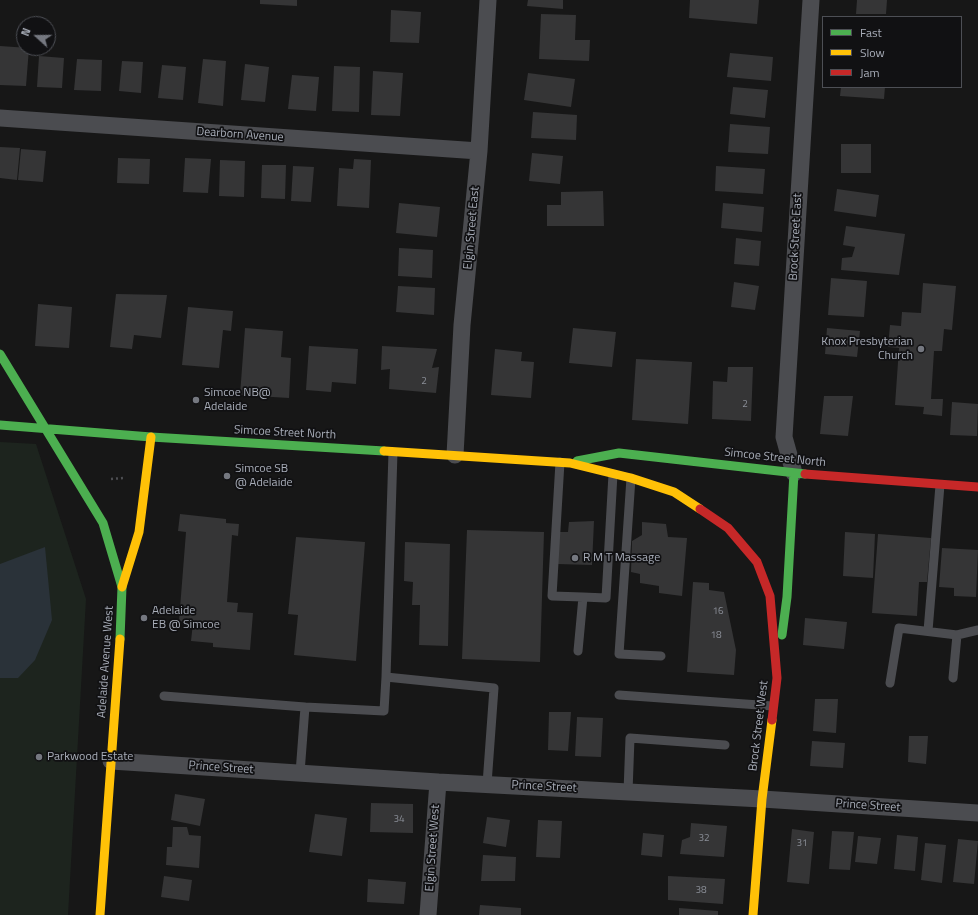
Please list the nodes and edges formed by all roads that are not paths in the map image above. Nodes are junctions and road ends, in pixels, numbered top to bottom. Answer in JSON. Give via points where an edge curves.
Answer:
{"nodes":[{"id":1,"x":488,"y":0,"type":"edge"},
{"id":2,"x":810,"y":0,"type":"edge"},
{"id":3,"x":0,"y":118,"type":"edge"},
{"id":4,"x":479,"y":151,"type":"junction"},
{"id":5,"x":0,"y":354,"type":"edge"},
{"id":6,"x":0,"y":425,"type":"edge"},
{"id":7,"x":46,"y":428,"type":"junction"},
{"id":8,"x":151,"y":437,"type":"junction"},
{"id":9,"x":393,"y":452,"type":"junction"},
{"id":10,"x":455,"y":456,"type":"junction"},
{"id":11,"x":565,"y":462,"type":"junction"},
{"id":12,"x":613,"y":473,"type":"junction"},
{"id":13,"x":794,"y":473,"type":"junction"},
{"id":14,"x":631,"y":478,"type":"junction"},
{"id":15,"x":940,"y":485,"type":"junction"},
{"id":16,"x":978,"y":487,"type":"edge"},
{"id":17,"x":728,"y":528,"type":"joint"},
{"id":18,"x":122,"y":587,"type":"junction"},
{"id":19,"x":583,"y":597,"type":"junction"},
{"id":20,"x":978,"y":630,"type":"edge"},
{"id":21,"x":928,"y":632,"type":"junction"},
{"id":22,"x":957,"y":635,"type":"junction"},
{"id":23,"x":578,"y":651,"type":"dead end"},
{"id":24,"x":661,"y":656,"type":"dead end"},
{"id":25,"x":386,"y":677,"type":"junction"},
{"id":26,"x":777,"y":678,"type":"junction"},
{"id":27,"x":953,"y":678,"type":"dead end"},
{"id":28,"x":890,"y":683,"type":"dead end"},
{"id":29,"x":619,"y":694,"type":"dead end"},
{"id":30,"x":164,"y":696,"type":"dead end"},
{"id":31,"x":774,"y":706,"type":"junction"},
{"id":32,"x":305,"y":707,"type":"junction"},
{"id":33,"x":725,"y":745,"type":"dead end"},
{"id":34,"x":111,"y":761,"type":"junction"},
{"id":35,"x":300,"y":773,"type":"junction"},
{"id":36,"x":438,"y":782,"type":"junction"},
{"id":37,"x":487,"y":784,"type":"junction"},
{"id":38,"x":628,"y":792,"type":"junction"},
{"id":39,"x":762,"y":799,"type":"junction"},
{"id":40,"x":978,"y":812,"type":"edge"},
{"id":41,"x":100,"y":915,"type":"edge"},
{"id":42,"x":428,"y":915,"type":"edge"},
{"id":43,"x":753,"y":915,"type":"edge"}],
"edges":[{"from":1,"to":4,"type":"street","name":"Elgin Street East"},
{"from":2,"to":13,"type":"street","name":"Brock Street East","via":[[784,437]]},
{"from":3,"to":4,"type":"street","name":"Dearborn Avenue"},
{"from":4,"to":10,"type":"street","name":"Elgin Street East","via":[[462,325]]},
{"from":5,"to":7,"type":"main road","name":"Adelaide Avenue West"},
{"from":6,"to":7,"type":"main road","name":"Simcoe Street North"},
{"from":7,"to":8,"type":"main road","name":"Simcoe Street North"},
{"from":7,"to":18,"type":"main road","name":"Adelaide Avenue West","via":[[102,523]]},
{"from":8,"to":9,"type":"main road","name":"Simcoe Street North"},
{"from":8,"to":18,"type":"main road","via":[[140,532]]},
{"from":9,"to":10,"type":"main road","name":"Simcoe Street North"},
{"from":9,"to":25,"type":"lane"},
{"from":10,"to":11,"type":"main road","name":"Simcoe Street North"},
{"from":11,"to":12,"type":"main road","name":"Simcoe Street North"},
{"from":11,"to":13,"type":"main road","name":"Simcoe Street North","via":[[619,453]]},
{"from":11,"to":19,"type":"lane","via":[[552,596]]},
{"from":12,"to":14,"type":"main road","name":"Simcoe Street North"},
{"from":12,"to":19,"type":"lane","via":[[606,598]]},
{"from":13,"to":15,"type":"main road","name":"Simcoe Street North"},
{"from":13,"to":26,"type":"main road","via":[[787,598]]},
{"from":14,"to":17,"type":"main road","name":"Simcoe Street North","via":[[674,492]]},
{"from":14,"to":24,"type":"lane","via":[[619,654]]},
{"from":15,"to":16,"type":"main road","name":"Simcoe Street North"},
{"from":15,"to":21,"type":"lane"},
{"from":17,"to":26,"type":"main road","name":"Brock Street West","via":[[757,562],[770,596]]},
{"from":18,"to":34,"type":"main road","name":"Adelaide Avenue West","via":[[120,656]]},
{"from":19,"to":23,"type":"lane"},
{"from":20,"to":22,"type":"lane"},
{"from":21,"to":22,"type":"lane"},
{"from":21,"to":28,"type":"lane","via":[[898,628]]},
{"from":22,"to":27,"type":"lane"},
{"from":25,"to":32,"type":"lane","via":[[384,711]]},
{"from":25,"to":37,"type":"lane","via":[[494,688]]},
{"from":26,"to":31,"type":"main road","name":"Brock Street West"},
{"from":29,"to":31,"type":"lane"},
{"from":30,"to":32,"type":"lane"},
{"from":31,"to":39,"type":"main road","name":"Brock Street West"},
{"from":32,"to":35,"type":"lane"},
{"from":33,"to":38,"type":"lane","via":[[630,738]]},
{"from":34,"to":35,"type":"street","name":"Prince Street"},
{"from":34,"to":41,"type":"main road","name":"Adelaide Avenue West"},
{"from":35,"to":36,"type":"street","name":"Prince Street"},
{"from":36,"to":37,"type":"street","name":"Prince Street"},
{"from":36,"to":42,"type":"street","name":"Elgin Street West"},
{"from":37,"to":38,"type":"street","name":"Prince Street"},
{"from":38,"to":39,"type":"street","name":"Prince Street"},
{"from":39,"to":40,"type":"street","name":"Prince Street"},
{"from":39,"to":43,"type":"main road","name":"Brock Street West"}]}
